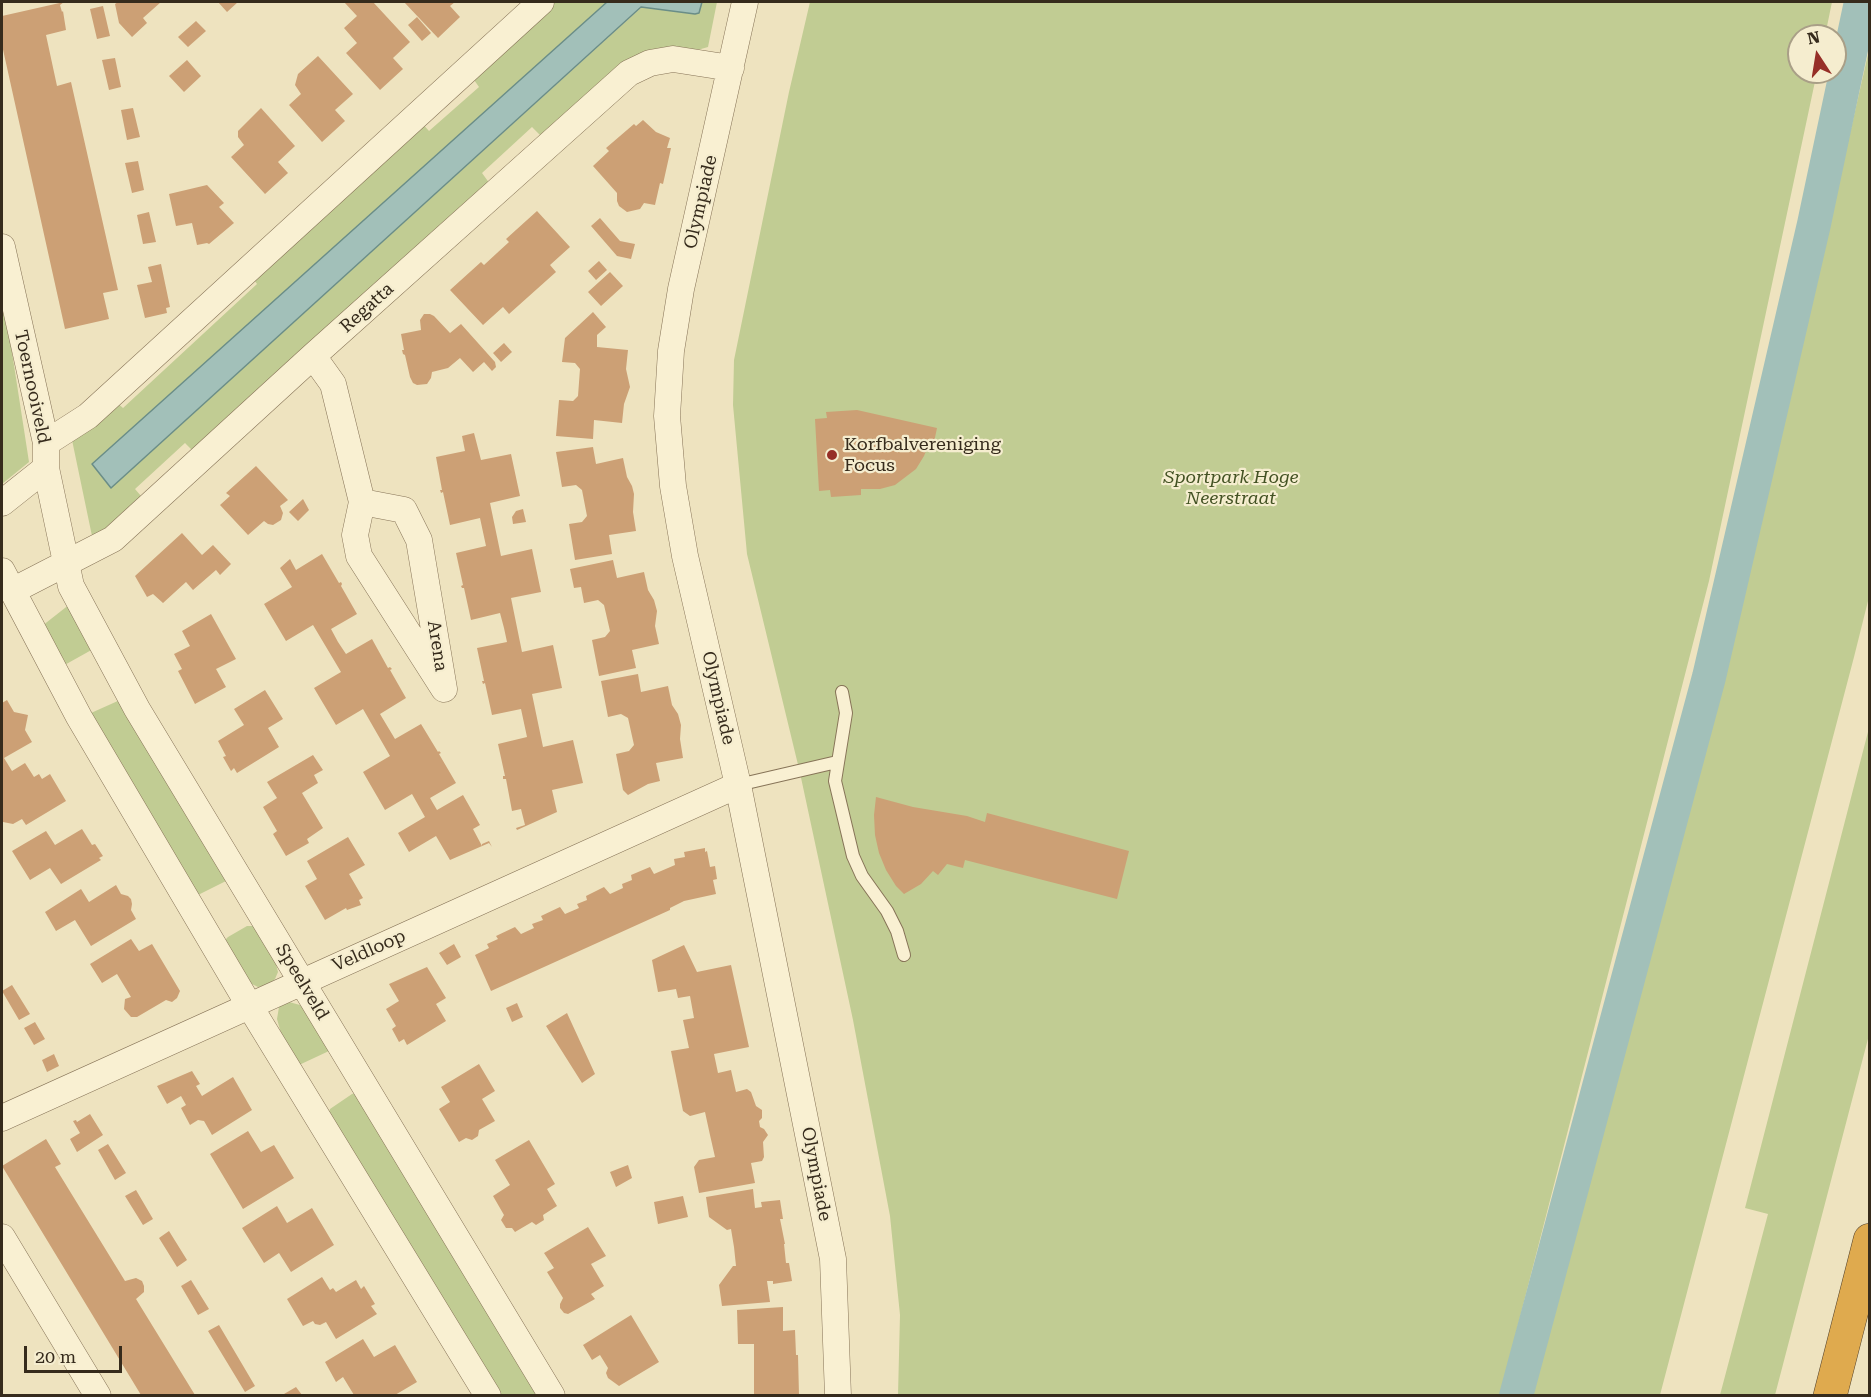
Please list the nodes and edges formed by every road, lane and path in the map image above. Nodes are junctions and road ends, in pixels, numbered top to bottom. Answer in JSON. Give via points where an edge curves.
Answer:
{"nodes":[{"id":1,"x":541,"y":2,"type":"edge"},
{"id":2,"x":745,"y":2,"type":"edge"},
{"id":3,"x":730,"y":68,"type":"junction"},
{"id":4,"x":2,"y":247,"type":"edge"},
{"id":5,"x":313,"y":356,"type":"junction"},
{"id":6,"x":46,"y":455,"type":"junction"},
{"id":7,"x":362,"y":502,"type":"junction"},
{"id":8,"x":2,"y":504,"type":"edge"},
{"id":9,"x":65,"y":563,"type":"junction"},
{"id":10,"x":7,"y":581,"type":"edge"},
{"id":11,"x":842,"y":692,"type":"dead end"},
{"id":12,"x":837,"y":762,"type":"junction"},
{"id":13,"x":738,"y":785,"type":"junction"},
{"id":14,"x":904,"y":955,"type":"dead end"},
{"id":15,"x":302,"y":981,"type":"junction"},
{"id":16,"x":249,"y":1005,"type":"junction"},
{"id":17,"x":2,"y":1118,"type":"edge"},
{"id":18,"x":2,"y":1237,"type":"edge"},
{"id":19,"x":1869,"y":1240,"type":"edge"},
{"id":20,"x":98,"y":1395,"type":"edge"},
{"id":21,"x":488,"y":1395,"type":"edge"},
{"id":22,"x":552,"y":1395,"type":"edge"},
{"id":23,"x":838,"y":1395,"type":"edge"},
{"id":24,"x":1830,"y":1395,"type":"edge"}],
"edges":[{"from":1,"to":6,"type":"street"},
{"from":2,"to":3,"type":"street","name":"Olympiade"},
{"from":3,"to":5,"type":"street","name":"Regatta","via":[[673,59],[650,63],[629,73]]},
{"from":3,"to":13,"type":"street","name":"Olympiade","via":[[681,289],[670,351],[667,416],[685,556]]},
{"from":4,"to":6,"type":"street","name":"Toernooiveld"},
{"from":5,"to":7,"type":"street","name":"Arena","via":[[333,384]]},
{"from":5,"to":9,"type":"street","name":"Regatta","via":[[113,539]]},
{"from":6,"to":8,"type":"street"},
{"from":6,"to":9,"type":"street","name":"Toernooiveld"},
{"from":7,"to":7,"type":"street","name":"Arena","via":[[404,510],[419,540],[444,689],[359,556],[355,535]]},
{"from":9,"to":10,"type":"street","name":"Regatta"},
{"from":9,"to":15,"type":"street","name":"Speelveld","via":[[71,586],[137,710]]},
{"from":10,"to":16,"type":"street","via":[[79,717]]},
{"from":11,"to":12,"type":"lane","via":[[845,730]]},
{"from":12,"to":13,"type":"lane"},
{"from":12,"to":14,"type":"lane","via":[[835,781],[853,856],[897,930]]},
{"from":13,"to":15,"type":"street","name":"Veldloop"},
{"from":13,"to":23,"type":"street","name":"Olympiade","via":[[833,1259]]},
{"from":15,"to":16,"type":"street","name":"Veldloop"},
{"from":15,"to":22,"type":"street","name":"Speelveld"},
{"from":16,"to":17,"type":"street","name":"Veldloop"},
{"from":16,"to":21,"type":"street"},
{"from":18,"to":20,"type":"street"},
{"from":19,"to":24,"type":"highway"}]}
